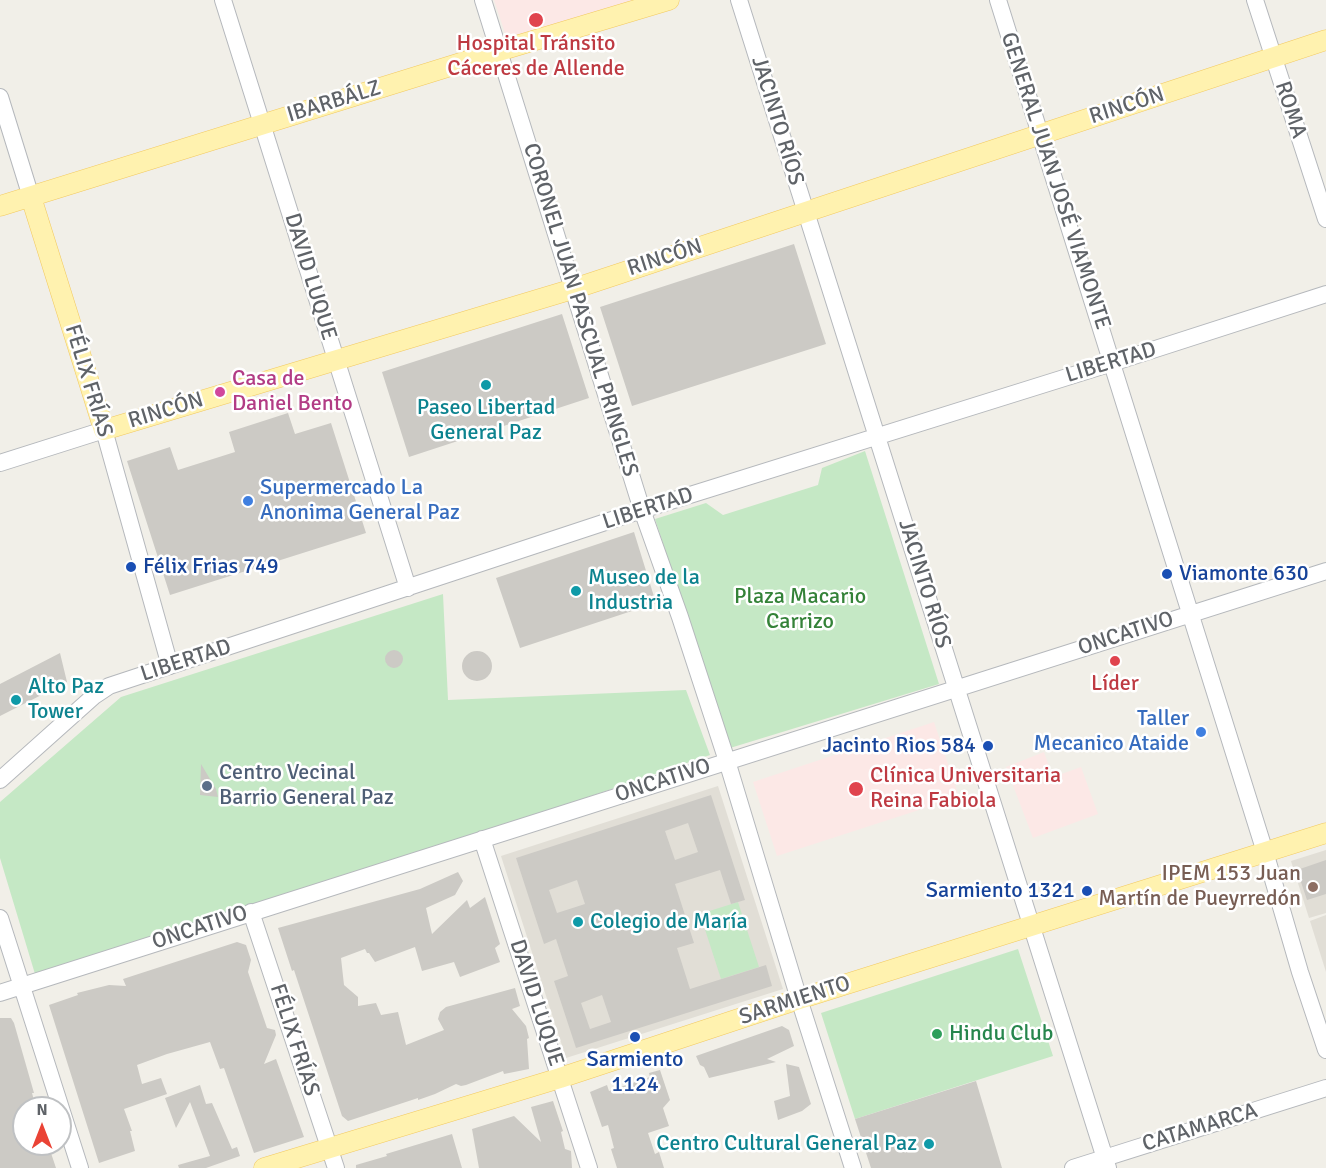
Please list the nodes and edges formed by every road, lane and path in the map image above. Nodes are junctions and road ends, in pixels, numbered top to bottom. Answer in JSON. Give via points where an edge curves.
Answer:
{"nodes":[{"id":1,"x":223,"y":0,"type":"edge"},
{"id":2,"x":483,"y":0,"type":"edge"},
{"id":3,"x":669,"y":0,"type":"edge"},
{"id":4,"x":739,"y":0,"type":"edge"},
{"id":5,"x":998,"y":0,"type":"edge"},
{"id":6,"x":1255,"y":0,"type":"edge"},
{"id":7,"x":1326,"y":40,"type":"edge"},
{"id":8,"x":499,"y":51,"type":"junction"},
{"id":9,"x":1273,"y":57,"type":"junction"},
{"id":10,"x":0,"y":97,"type":"edge"},
{"id":11,"x":262,"y":125,"type":"junction"},
{"id":12,"x":1040,"y":134,"type":"junction"},
{"id":13,"x":31,"y":197,"type":"junction"},
{"id":14,"x":0,"y":206,"type":"edge"},
{"id":15,"x":806,"y":212,"type":"junction"},
{"id":16,"x":1326,"y":219,"type":"edge"},
{"id":17,"x":573,"y":289,"type":"junction"},
{"id":18,"x":1326,"y":294,"type":"edge"},
{"id":19,"x":336,"y":361,"type":"junction"},
{"id":20,"x":1112,"y":363,"type":"junction"},
{"id":21,"x":104,"y":430,"type":"junction"},
{"id":22,"x":877,"y":436,"type":"junction"},
{"id":23,"x":0,"y":463,"type":"edge"},
{"id":24,"x":642,"y":510,"type":"junction"},
{"id":25,"x":1326,"y":571,"type":"edge"},
{"id":26,"x":408,"y":588,"type":"junction"},
{"id":27,"x":1190,"y":614,"type":"junction"},
{"id":28,"x":170,"y":666,"type":"junction"},
{"id":29,"x":957,"y":688,"type":"junction"},
{"id":30,"x":727,"y":761,"type":"junction"},
{"id":31,"x":0,"y":780,"type":"edge"},
{"id":32,"x":1326,"y":833,"type":"edge"},
{"id":33,"x":482,"y":839,"type":"junction"},
{"id":34,"x":1265,"y":852,"type":"junction"},
{"id":35,"x":251,"y":912,"type":"junction"},
{"id":36,"x":0,"y":918,"type":"edge"},
{"id":37,"x":1032,"y":926,"type":"junction"},
{"id":38,"x":22,"y":986,"type":"junction"},
{"id":39,"x":0,"y":993,"type":"edge"},
{"id":40,"x":799,"y":999,"type":"junction"},
{"id":41,"x":1326,"y":1050,"type":"edge"},
{"id":42,"x":561,"y":1078,"type":"junction"},
{"id":43,"x":1326,"y":1088,"type":"edge"},
{"id":44,"x":330,"y":1148,"type":"junction"},
{"id":45,"x":1106,"y":1163,"type":"edge"},
{"id":46,"x":80,"y":1168,"type":"edge"},
{"id":47,"x":264,"y":1168,"type":"edge"},
{"id":48,"x":336,"y":1168,"type":"edge"},
{"id":49,"x":589,"y":1168,"type":"edge"},
{"id":50,"x":853,"y":1168,"type":"edge"},
{"id":51,"x":1073,"y":1168,"type":"edge"}],
"edges":[{"from":1,"to":11,"type":"street","name":"DAVID LUQUE"},
{"from":2,"to":8,"type":"street","name":"CORONEL JUAN PASCUAL PRINGLES"},
{"from":3,"to":8,"type":"main road","name":"IBARBÁLZ"},
{"from":4,"to":15,"type":"street","name":"JACINTO RÍOS"},
{"from":5,"to":12,"type":"street","name":"GENERAL JUAN JOSÉ VIAMONTE"},
{"from":6,"to":9,"type":"street","name":"ROMA"},
{"from":7,"to":9,"type":"main road","name":"RINCÓN"},
{"from":8,"to":11,"type":"main road","name":"IBARBÁLZ"},
{"from":8,"to":17,"type":"street","name":"CORONEL JUAN PASCUAL PRINGLES"},
{"from":9,"to":12,"type":"main road","name":"RINCÓN"},
{"from":9,"to":16,"type":"street","name":"ROMA"},
{"from":10,"to":13,"type":"street","name":"FÉLIX FRÍAS"},
{"from":11,"to":13,"type":"main road","name":"IBARBÁLZ"},
{"from":11,"to":19,"type":"street","name":"DAVID LUQUE"},
{"from":12,"to":15,"type":"main road","name":"RINCÓN"},
{"from":12,"to":20,"type":"street","name":"GENERAL JUAN JOSÉ VIAMONTE"},
{"from":13,"to":14,"type":"main road","name":"IBARBÁLZ"},
{"from":13,"to":21,"type":"main road","name":"FÉLIX FRÍAS"},
{"from":15,"to":17,"type":"main road","name":"RINCÓN"},
{"from":15,"to":22,"type":"street","name":"JACINTO RÍOS"},
{"from":17,"to":19,"type":"main road","name":"RINCÓN"},
{"from":17,"to":24,"type":"street","name":"CORONEL JUAN PASCUAL PRINGLES"},
{"from":18,"to":20,"type":"street","name":"LIBERTAD"},
{"from":19,"to":21,"type":"main road","name":"RINCÓN"},
{"from":19,"to":26,"type":"street","name":"DAVID LUQUE"},
{"from":20,"to":22,"type":"street","name":"LIBERTAD"},
{"from":20,"to":27,"type":"street","name":"GENERAL JUAN JOSÉ VIAMONTE"},
{"from":21,"to":23,"type":"street","name":"RINCÓN"},
{"from":21,"to":28,"type":"street","name":"FÉLIX FRÍAS"},
{"from":22,"to":24,"type":"street","name":"LIBERTAD"},
{"from":22,"to":29,"type":"street","name":"JACINTO RÍOS"},
{"from":24,"to":26,"type":"street","name":"LIBERTAD"},
{"from":24,"to":30,"type":"street","name":"CORONEL JUAN PASCUAL PRINGLES"},
{"from":25,"to":27,"type":"street","name":"ONCATIVO"},
{"from":26,"to":28,"type":"street","name":"LIBERTAD"},
{"from":27,"to":29,"type":"street","name":"ONCATIVO"},
{"from":27,"to":34,"type":"street","name":"GENERAL JUAN JOSÉ VIAMONTE"},
{"from":28,"to":31,"type":"street","name":"LIBERTAD","via":[[109,686],[94,696]]},
{"from":29,"to":30,"type":"street","name":"ONCATIVO"},
{"from":29,"to":37,"type":"street","name":"JACINTO RÍOS"},
{"from":30,"to":33,"type":"street","name":"ONCATIVO"},
{"from":30,"to":40,"type":"street","name":"CORONEL JUAN PASCUAL PRINGLES"},
{"from":32,"to":34,"type":"main road","name":"SARMIENTO"},
{"from":33,"to":35,"type":"street","name":"ONCATIVO"},
{"from":33,"to":42,"type":"street","name":"DAVID LUQUE"},
{"from":34,"to":37,"type":"main road","name":"SARMIENTO"},
{"from":34,"to":41,"type":"street","name":"GENERAL JUAN JOSÉ VIAMONTE"},
{"from":35,"to":38,"type":"street","name":"ONCATIVO"},
{"from":35,"to":44,"type":"street","name":"FÉLIX FRÍAS"},
{"from":36,"to":38,"type":"street"},
{"from":37,"to":40,"type":"main road","name":"SARMIENTO"},
{"from":37,"to":45,"type":"street","name":"JACINTO RÍOS"},
{"from":38,"to":39,"type":"street","name":"ONCATIVO"},
{"from":38,"to":46,"type":"street"},
{"from":40,"to":42,"type":"main road","name":"SARMIENTO"},
{"from":40,"to":50,"type":"street","name":"CORONEL JUAN PASCUAL PRINGLES"},
{"from":42,"to":44,"type":"main road","name":"SARMIENTO"},
{"from":42,"to":49,"type":"street","name":"DAVID LUQUE"},
{"from":43,"to":45,"type":"street","name":"CATAMARCA"},
{"from":44,"to":47,"type":"main road","name":"SARMIENTO"},
{"from":44,"to":48,"type":"street","name":"FÉLIX FRÍAS"},
{"from":45,"to":51,"type":"street","name":"CATAMARCA"}]}
